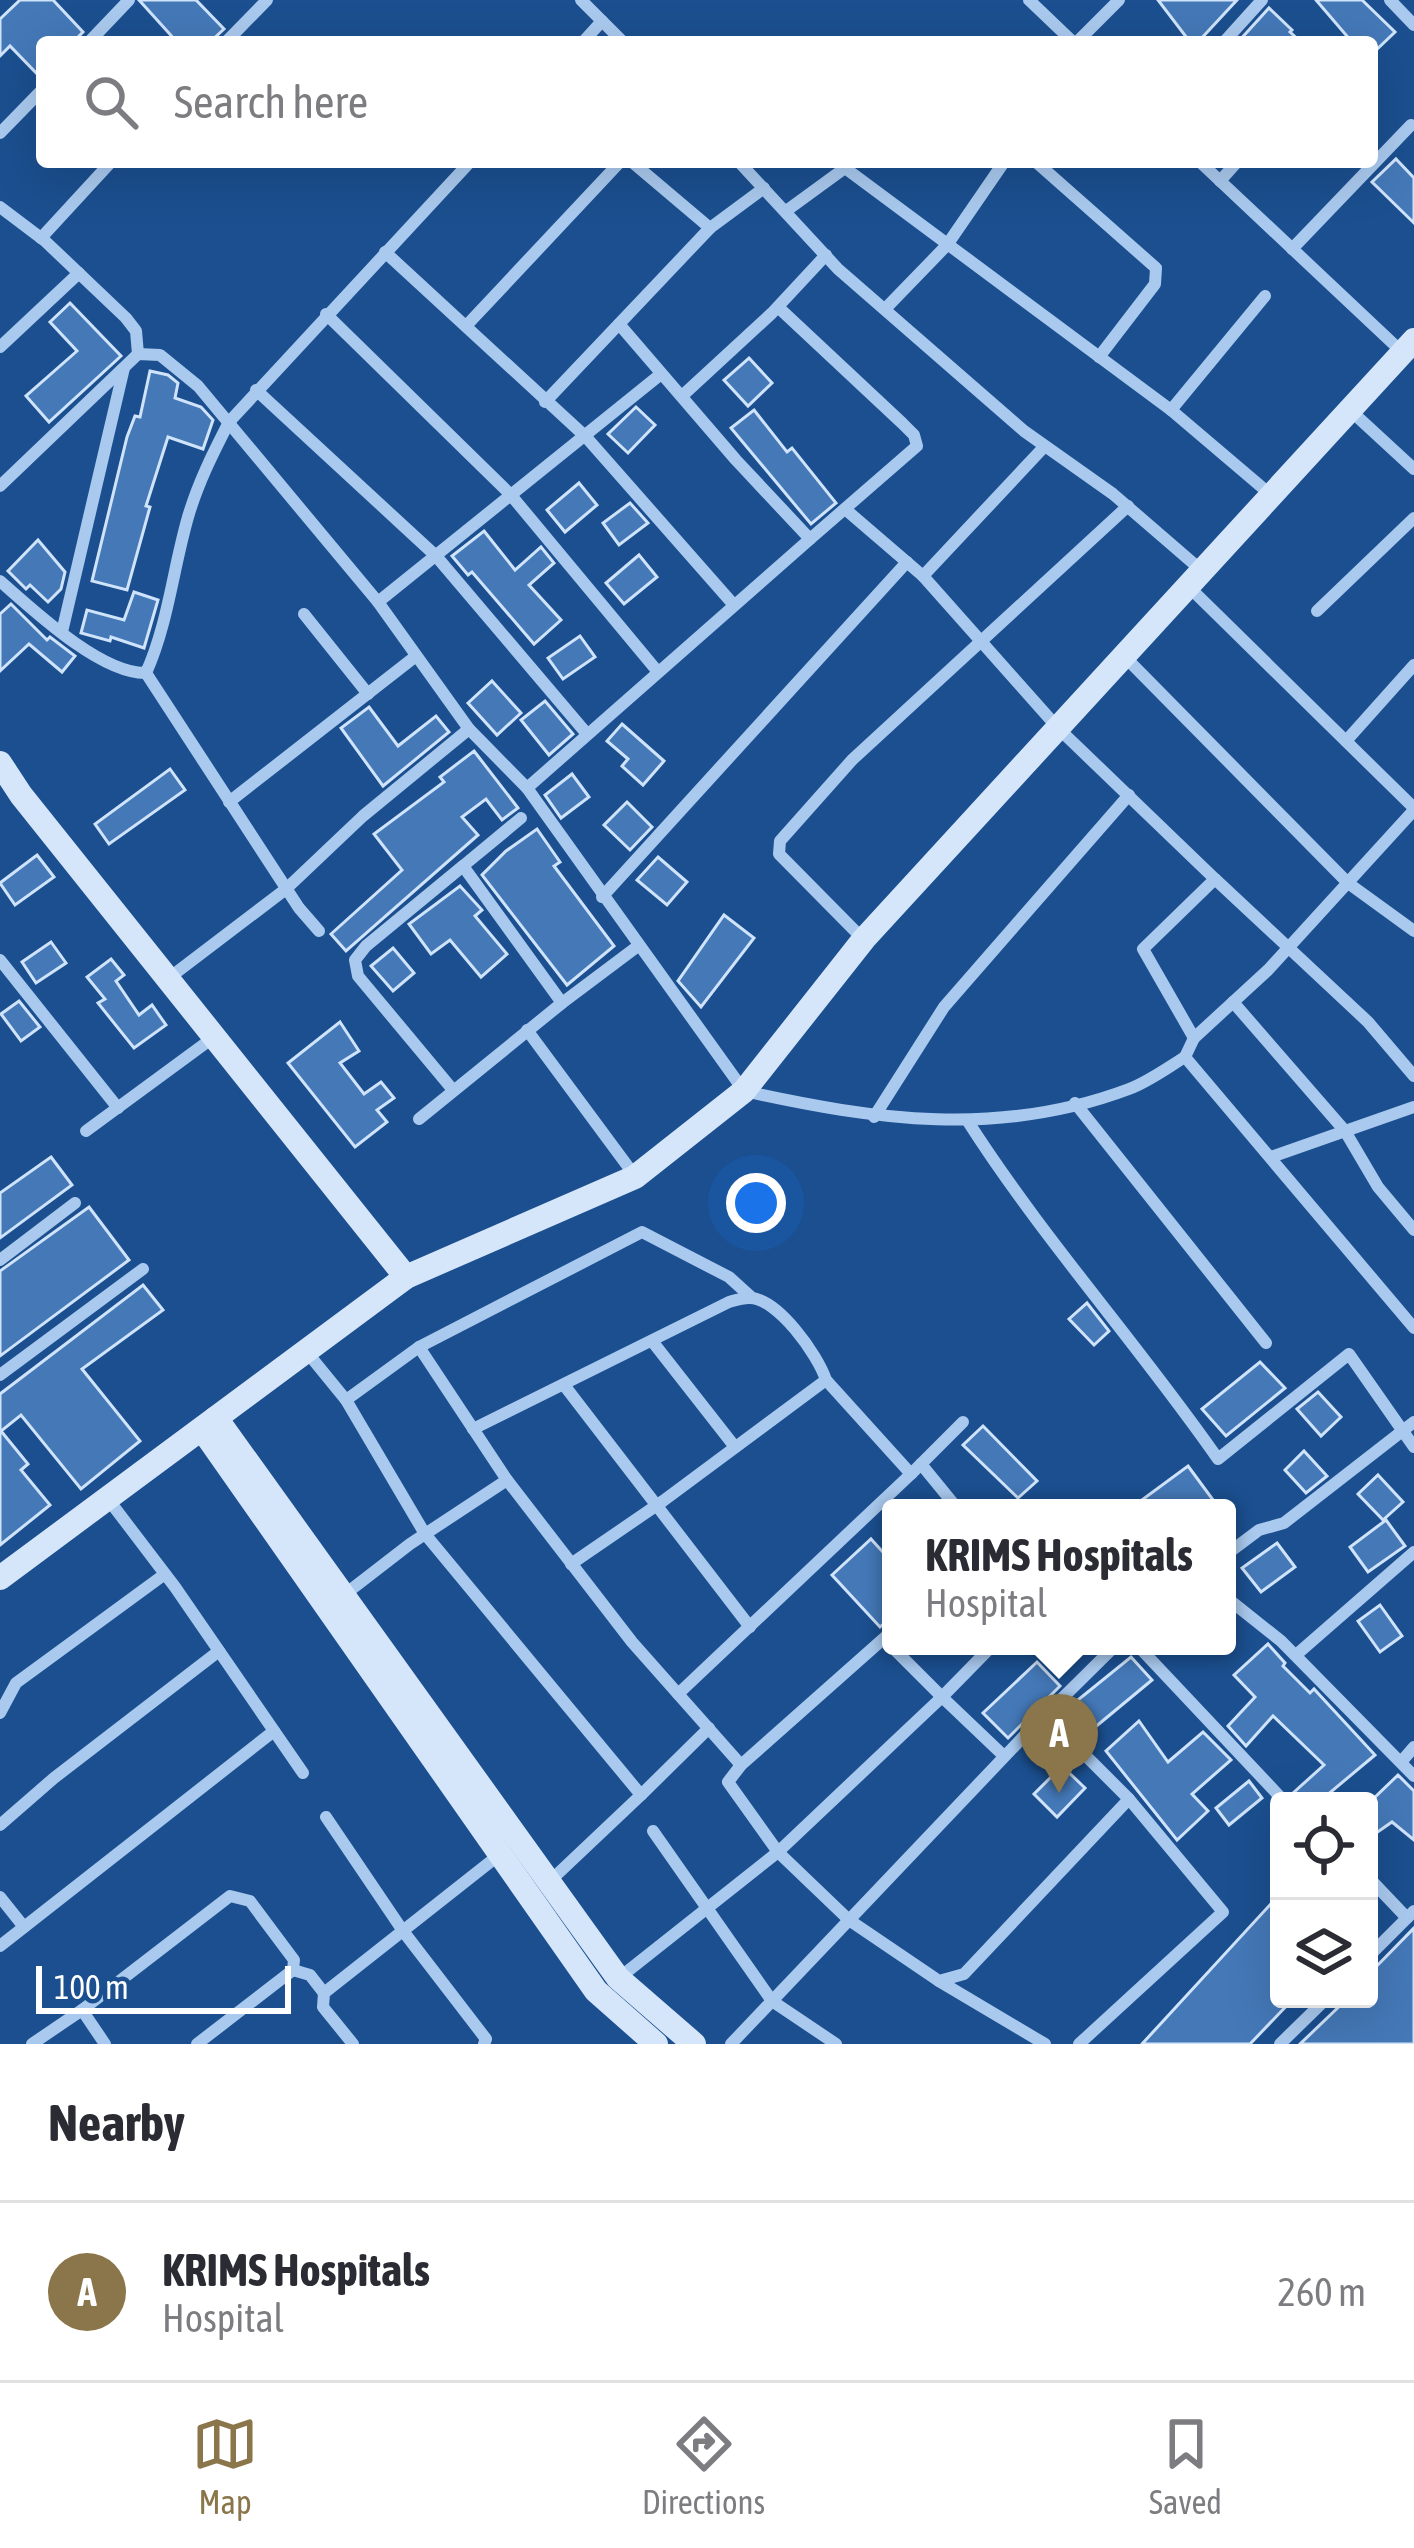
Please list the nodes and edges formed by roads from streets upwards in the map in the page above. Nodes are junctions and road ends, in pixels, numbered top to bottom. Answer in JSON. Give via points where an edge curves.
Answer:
{"nodes":[{"id":1,"x":129,"y":0,"type":"edge"},
{"id":2,"x":267,"y":0,"type":"edge"},
{"id":3,"x":581,"y":0,"type":"edge"},
{"id":4,"x":1028,"y":0,"type":"edge"},
{"id":5,"x":1120,"y":0,"type":"edge"},
{"id":6,"x":1262,"y":0,"type":"edge"},
{"id":7,"x":1390,"y":0,"type":"edge"},
{"id":8,"x":602,"y":21,"type":"junction"},
{"id":9,"x":1414,"y":25,"type":"edge"},
{"id":10,"x":95,"y":36,"type":"edge"},
{"id":11,"x":232,"y":36,"type":"edge"},
{"id":12,"x":588,"y":36,"type":"edge"},
{"id":13,"x":617,"y":36,"type":"edge"},
{"id":14,"x":1068,"y":36,"type":"edge"},
{"id":15,"x":1081,"y":36,"type":"edge"},
{"id":16,"x":1229,"y":36,"type":"edge"},
{"id":17,"x":36,"y":97,"type":"edge"},
{"id":18,"x":0,"y":107,"type":"edge"},
{"id":19,"x":13,"y":119,"type":"junction"},
{"id":20,"x":1411,"y":125,"type":"dead end"},
{"id":21,"x":0,"y":133,"type":"edge"},
{"id":22,"x":1378,"y":159,"type":"edge"},
{"id":23,"x":105,"y":168,"type":"edge"},
{"id":24,"x":464,"y":168,"type":"edge"},
{"id":25,"x":614,"y":168,"type":"edge"},
{"id":26,"x":639,"y":168,"type":"edge"},
{"id":27,"x":745,"y":168,"type":"edge"},
{"id":28,"x":844,"y":168,"type":"edge"},
{"id":29,"x":852,"y":168,"type":"edge"},
{"id":30,"x":1000,"y":168,"type":"edge"},
{"id":31,"x":1043,"y":168,"type":"edge"},
{"id":32,"x":1206,"y":168,"type":"edge"},
{"id":33,"x":1232,"y":168,"type":"edge"},
{"id":34,"x":1369,"y":168,"type":"edge"},
{"id":35,"x":1220,"y":181,"type":"junction"},
{"id":36,"x":764,"y":188,"type":"junction"},
{"id":37,"x":0,"y":207,"type":"edge"},
{"id":38,"x":786,"y":211,"type":"junction"},
{"id":39,"x":710,"y":228,"type":"junction"},
{"id":40,"x":41,"y":238,"type":"junction"},
{"id":41,"x":947,"y":245,"type":"junction"},
{"id":42,"x":1292,"y":248,"type":"junction"},
{"id":43,"x":386,"y":252,"type":"junction"},
{"id":44,"x":826,"y":255,"type":"junction"},
{"id":45,"x":79,"y":273,"type":"junction"},
{"id":46,"x":1265,"y":296,"type":"dead end"},
{"id":47,"x":778,"y":307,"type":"junction"},
{"id":48,"x":885,"y":310,"type":"junction"},
{"id":49,"x":326,"y":314,"type":"junction"},
{"id":50,"x":620,"y":324,"type":"junction"},
{"id":51,"x":466,"y":326,"type":"junction"},
{"id":52,"x":1408,"y":346,"type":"edge"},
{"id":53,"x":0,"y":347,"type":"edge"},
{"id":54,"x":138,"y":355,"type":"junction"},
{"id":55,"x":1099,"y":357,"type":"junction"},
{"id":56,"x":124,"y":367,"type":"junction"},
{"id":57,"x":661,"y":374,"type":"junction"},
{"id":58,"x":256,"y":390,"type":"junction"},
{"id":59,"x":682,"y":396,"type":"junction"},
{"id":60,"x":545,"y":402,"type":"junction"},
{"id":61,"x":1171,"y":410,"type":"junction"},
{"id":62,"x":1349,"y":410,"type":"junction"},
{"id":63,"x":230,"y":422,"type":"junction"},
{"id":64,"x":586,"y":437,"type":"junction"},
{"id":65,"x":1044,"y":447,"type":"junction"},
{"id":66,"x":1414,"y":469,"type":"edge"},
{"id":67,"x":0,"y":486,"type":"edge"},
{"id":68,"x":510,"y":494,"type":"junction"},
{"id":69,"x":1271,"y":495,"type":"junction"},
{"id":70,"x":1128,"y":506,"type":"junction"},
{"id":71,"x":845,"y":509,"type":"junction"},
{"id":72,"x":1414,"y":518,"type":"edge"},
{"id":73,"x":810,"y":539,"type":"junction"},
{"id":74,"x":436,"y":556,"type":"junction"},
{"id":75,"x":907,"y":562,"type":"junction"},
{"id":76,"x":923,"y":576,"type":"junction"},
{"id":77,"x":1195,"y":578,"type":"junction"},
{"id":78,"x":0,"y":581,"type":"edge"},
{"id":79,"x":378,"y":602,"type":"junction"},
{"id":80,"x":733,"y":604,"type":"junction"},
{"id":81,"x":1316,"y":611,"type":"dead end"},
{"id":82,"x":304,"y":614,"type":"dead end"},
{"id":83,"x":62,"y":632,"type":"junction"},
{"id":84,"x":982,"y":641,"type":"junction"},
{"id":85,"x":416,"y":656,"type":"junction"},
{"id":86,"x":1124,"y":656,"type":"junction"},
{"id":87,"x":1414,"y":664,"type":"edge"},
{"id":88,"x":658,"y":672,"type":"junction"},
{"id":89,"x":146,"y":674,"type":"junction"},
{"id":90,"x":368,"y":694,"type":"junction"},
{"id":91,"x":1058,"y":728,"type":"junction"},
{"id":92,"x":470,"y":729,"type":"junction"},
{"id":93,"x":587,"y":734,"type":"junction"},
{"id":94,"x":1346,"y":741,"type":"junction"},
{"id":95,"x":3,"y":777,"type":"edge"},
{"id":96,"x":527,"y":788,"type":"junction"},
{"id":97,"x":1129,"y":795,"type":"junction"},
{"id":98,"x":229,"y":802,"type":"junction"},
{"id":99,"x":1414,"y":809,"type":"edge"},
{"id":100,"x":521,"y":818,"type":"dead end"},
{"id":101,"x":463,"y":866,"type":"junction"},
{"id":102,"x":1215,"y":879,"type":"junction"},
{"id":103,"x":1348,"y":883,"type":"junction"},
{"id":104,"x":286,"y":889,"type":"junction"},
{"id":105,"x":602,"y":897,"type":"junction"},
{"id":106,"x":319,"y":931,"type":"dead end"},
{"id":107,"x":1414,"y":931,"type":"edge"},
{"id":108,"x":864,"y":939,"type":"junction"},
{"id":109,"x":638,"y":946,"type":"junction"},
{"id":110,"x":1285,"y":947,"type":"junction"},
{"id":111,"x":0,"y":960,"type":"edge"},
{"id":112,"x":168,"y":979,"type":"junction"},
{"id":113,"x":1232,"y":1001,"type":"junction"},
{"id":114,"x":562,"y":1003,"type":"junction"},
{"id":115,"x":527,"y":1030,"type":"junction"},
{"id":116,"x":214,"y":1037,"type":"junction"},
{"id":117,"x":1194,"y":1038,"type":"junction"},
{"id":118,"x":1185,"y":1058,"type":"junction"},
{"id":119,"x":1414,"y":1076,"type":"edge"},
{"id":120,"x":453,"y":1090,"type":"junction"},
{"id":121,"x":744,"y":1091,"type":"junction"},
{"id":122,"x":1075,"y":1103,"type":"junction"},
{"id":123,"x":1414,"y":1107,"type":"edge"},
{"id":124,"x":118,"y":1108,"type":"junction"},
{"id":125,"x":874,"y":1117,"type":"junction"},
{"id":126,"x":418,"y":1119,"type":"dead end"},
{"id":127,"x":967,"y":1120,"type":"junction"},
{"id":128,"x":86,"y":1131,"type":"dead end"},
{"id":129,"x":1346,"y":1131,"type":"junction"},
{"id":130,"x":1271,"y":1157,"type":"junction"},
{"id":131,"x":635,"y":1177,"type":"junction"},
{"id":132,"x":75,"y":1203,"type":"dead end"},
{"id":133,"x":1414,"y":1230,"type":"edge"},
{"id":134,"x":0,"y":1260,"type":"edge"},
{"id":135,"x":143,"y":1269,"type":"dead end"},
{"id":136,"x":406,"y":1277,"type":"junction"},
{"id":137,"x":751,"y":1297,"type":"junction"},
{"id":138,"x":1414,"y":1328,"type":"edge"},
{"id":139,"x":652,"y":1341,"type":"junction"},
{"id":140,"x":1266,"y":1343,"type":"dead end"},
{"id":141,"x":419,"y":1347,"type":"junction"},
{"id":142,"x":306,"y":1352,"type":"junction"},
{"id":143,"x":0,"y":1375,"type":"edge"},
{"id":144,"x":826,"y":1380,"type":"junction"},
{"id":145,"x":564,"y":1385,"type":"junction"},
{"id":146,"x":346,"y":1400,"type":"junction"},
{"id":147,"x":963,"y":1422,"type":"dead end"},
{"id":148,"x":209,"y":1423,"type":"junction"},
{"id":149,"x":1408,"y":1426,"type":"edge"},
{"id":150,"x":473,"y":1429,"type":"junction"},
{"id":151,"x":735,"y":1447,"type":"junction"},
{"id":152,"x":1414,"y":1447,"type":"edge"},
{"id":153,"x":916,"y":1469,"type":"junction"},
{"id":154,"x":507,"y":1480,"type":"junction"},
{"id":155,"x":107,"y":1498,"type":"junction"},
{"id":156,"x":884,"y":1499,"type":"edge"},
{"id":157,"x":948,"y":1499,"type":"edge"},
{"id":158,"x":882,"y":1501,"type":"edge"},
{"id":159,"x":655,"y":1507,"type":"junction"},
{"id":160,"x":425,"y":1534,"type":"junction"},
{"id":161,"x":1236,"y":1547,"type":"edge"},
{"id":162,"x":1414,"y":1552,"type":"edge"},
{"id":163,"x":571,"y":1564,"type":"junction"},
{"id":164,"x":165,"y":1574,"type":"junction"},
{"id":165,"x":0,"y":1578,"type":"edge"},
{"id":166,"x":337,"y":1601,"type":"junction"},
{"id":167,"x":1236,"y":1605,"type":"edge"},
{"id":168,"x":750,"y":1627,"type":"junction"},
{"id":169,"x":882,"y":1639,"type":"edge"},
{"id":170,"x":219,"y":1651,"type":"junction"},
{"id":171,"x":905,"y":1655,"type":"edge"},
{"id":172,"x":983,"y":1655,"type":"edge"},
{"id":173,"x":1106,"y":1655,"type":"edge"},
{"id":174,"x":1146,"y":1655,"type":"edge"},
{"id":175,"x":1296,"y":1655,"type":"junction"},
{"id":176,"x":678,"y":1694,"type":"junction"},
{"id":177,"x":942,"y":1696,"type":"junction"},
{"id":178,"x":0,"y":1713,"type":"edge"},
{"id":179,"x":1045,"y":1715,"type":"junction"},
{"id":180,"x":709,"y":1729,"type":"junction"},
{"id":181,"x":274,"y":1732,"type":"junction"},
{"id":182,"x":1414,"y":1747,"type":"edge"},
{"id":183,"x":1004,"y":1756,"type":"junction"},
{"id":184,"x":1401,"y":1762,"type":"junction"},
{"id":185,"x":741,"y":1765,"type":"junction"},
{"id":186,"x":303,"y":1773,"type":"dead end"},
{"id":187,"x":1414,"y":1776,"type":"edge"},
{"id":188,"x":1276,"y":1792,"type":"edge"},
{"id":189,"x":641,"y":1795,"type":"junction"},
{"id":190,"x":1129,"y":1799,"type":"junction"},
{"id":191,"x":326,"y":1817,"type":"dead end"},
{"id":192,"x":0,"y":1825,"type":"edge"},
{"id":193,"x":653,"y":1832,"type":"dead end"},
{"id":194,"x":511,"y":1847,"type":"junction"},
{"id":195,"x":778,"y":1852,"type":"junction"},
{"id":196,"x":549,"y":1882,"type":"junction"},
{"id":197,"x":1378,"y":1887,"type":"edge"},
{"id":198,"x":0,"y":1897,"type":"edge"},
{"id":199,"x":705,"y":1909,"type":"junction"},
{"id":200,"x":1410,"y":1914,"type":"edge"},
{"id":201,"x":849,"y":1919,"type":"junction"},
{"id":202,"x":24,"y":1927,"type":"junction"},
{"id":203,"x":403,"y":1931,"type":"junction"},
{"id":204,"x":0,"y":1946,"type":"edge"},
{"id":205,"x":1378,"y":1947,"type":"edge"},
{"id":206,"x":293,"y":1970,"type":"junction"},
{"id":207,"x":939,"y":1981,"type":"junction"},
{"id":208,"x":609,"y":1986,"type":"junction"},
{"id":209,"x":324,"y":1993,"type":"junction"},
{"id":210,"x":772,"y":2001,"type":"junction"},
{"id":211,"x":1316,"y":2008,"type":"edge"},
{"id":212,"x":82,"y":2010,"type":"junction"},
{"id":213,"x":32,"y":2044,"type":"edge"},
{"id":214,"x":105,"y":2044,"type":"edge"},
{"id":215,"x":197,"y":2044,"type":"edge"},
{"id":216,"x":352,"y":2044,"type":"edge"},
{"id":217,"x":484,"y":2044,"type":"edge"},
{"id":218,"x":656,"y":2044,"type":"edge"},
{"id":219,"x":694,"y":2044,"type":"edge"},
{"id":220,"x":731,"y":2044,"type":"edge"},
{"id":221,"x":836,"y":2044,"type":"edge"},
{"id":222,"x":1045,"y":2044,"type":"edge"},
{"id":223,"x":1079,"y":2044,"type":"edge"},
{"id":224,"x":1280,"y":2044,"type":"edge"}],
"edges":[{"from":1,"to":10,"type":"street"},
{"from":2,"to":11,"type":"street"},
{"from":3,"to":8,"type":"street"},
{"from":4,"to":14,"type":"street"},
{"from":5,"to":15,"type":"street"},
{"from":6,"to":16,"type":"street"},
{"from":7,"to":9,"type":"street"},
{"from":8,"to":12,"type":"street"},
{"from":8,"to":13,"type":"street"},
{"from":17,"to":19,"type":"street"},
{"from":18,"to":19,"type":"street"},
{"from":19,"to":21,"type":"street"},
{"from":20,"to":22,"type":"street"},
{"from":23,"to":40,"type":"street"},
{"from":24,"to":43,"type":"street"},
{"from":25,"to":51,"type":"street"},
{"from":26,"to":39,"type":"street"},
{"from":27,"to":36,"type":"street"},
{"from":28,"to":38,"type":"street"},
{"from":29,"to":41,"type":"street"},
{"from":30,"to":41,"type":"street"},
{"from":31,"to":55,"type":"street","via":[[1156,268],[1155,284]]},
{"from":32,"to":35,"type":"street"},
{"from":33,"to":35,"type":"street"},
{"from":34,"to":42,"type":"street"},
{"from":35,"to":42,"type":"street"},
{"from":36,"to":38,"type":"street"},
{"from":36,"to":39,"type":"street"},
{"from":37,"to":40,"type":"street"},
{"from":38,"to":44,"type":"street"},
{"from":39,"to":50,"type":"street"},
{"from":40,"to":45,"type":"street"},
{"from":41,"to":48,"type":"street"},
{"from":41,"to":55,"type":"street"},
{"from":42,"to":52,"type":"street"},
{"from":43,"to":49,"type":"street"},
{"from":43,"to":51,"type":"street"},
{"from":44,"to":47,"type":"street"},
{"from":44,"to":48,"type":"street"},
{"from":45,"to":53,"type":"street"},
{"from":45,"to":54,"type":"street","via":[[136,331]]},
{"from":46,"to":61,"type":"street"},
{"from":47,"to":59,"type":"street"},
{"from":47,"to":71,"type":"street","via":[[914,435],[913,452]]},
{"from":48,"to":65,"type":"street"},
{"from":49,"to":58,"type":"street"},
{"from":49,"to":68,"type":"street"},
{"from":50,"to":57,"type":"street"},
{"from":50,"to":60,"type":"street"},
{"from":51,"to":60,"type":"street"},
{"from":52,"to":62,"type":"street"},
{"from":54,"to":56,"type":"street"},
{"from":54,"to":63,"type":"street","via":[[176,365]]},
{"from":55,"to":61,"type":"street"},
{"from":56,"to":67,"type":"street"},
{"from":56,"to":83,"type":"street"},
{"from":57,"to":59,"type":"street"},
{"from":57,"to":64,"type":"street"},
{"from":58,"to":63,"type":"street"},
{"from":58,"to":74,"type":"street"},
{"from":59,"to":73,"type":"street"},
{"from":60,"to":64,"type":"street"},
{"from":61,"to":69,"type":"street"},
{"from":62,"to":66,"type":"street"},
{"from":62,"to":69,"type":"street"},
{"from":63,"to":79,"type":"street"},
{"from":63,"to":89,"type":"street","via":[[188,518]]},
{"from":64,"to":68,"type":"street"},
{"from":64,"to":80,"type":"street"},
{"from":65,"to":70,"type":"street"},
{"from":65,"to":76,"type":"street"},
{"from":68,"to":74,"type":"street"},
{"from":68,"to":88,"type":"street"},
{"from":69,"to":77,"type":"street"},
{"from":70,"to":77,"type":"street"},
{"from":70,"to":84,"type":"street"},
{"from":71,"to":73,"type":"street"},
{"from":71,"to":75,"type":"street"},
{"from":72,"to":81,"type":"street"},
{"from":73,"to":80,"type":"street"},
{"from":74,"to":79,"type":"street"},
{"from":74,"to":93,"type":"street"},
{"from":75,"to":76,"type":"street"},
{"from":75,"to":105,"type":"street"},
{"from":76,"to":84,"type":"street"},
{"from":77,"to":86,"type":"street"},
{"from":77,"to":94,"type":"street"},
{"from":78,"to":83,"type":"street"},
{"from":79,"to":85,"type":"street"},
{"from":80,"to":88,"type":"street"},
{"from":82,"to":90,"type":"street"},
{"from":83,"to":89,"type":"street","via":[[132,674]]},
{"from":84,"to":91,"type":"street"},
{"from":84,"to":108,"type":"street","via":[[852,760],[780,841],[778,854]]},
{"from":85,"to":90,"type":"street"},
{"from":85,"to":92,"type":"street"},
{"from":86,"to":91,"type":"street"},
{"from":86,"to":103,"type":"street"},
{"from":87,"to":94,"type":"street"},
{"from":88,"to":93,"type":"street"},
{"from":89,"to":98,"type":"street"},
{"from":90,"to":98,"type":"street"},
{"from":91,"to":97,"type":"street"},
{"from":91,"to":108,"type":"street"},
{"from":92,"to":96,"type":"street"},
{"from":92,"to":104,"type":"street"},
{"from":93,"to":96,"type":"street"},
{"from":94,"to":99,"type":"street"},
{"from":95,"to":112,"type":"street"},
{"from":96,"to":105,"type":"street"},
{"from":97,"to":102,"type":"street"},
{"from":97,"to":125,"type":"street","via":[[944,1007]]},
{"from":98,"to":104,"type":"street"},
{"from":99,"to":103,"type":"street"},
{"from":100,"to":101,"type":"street"},
{"from":101,"to":114,"type":"street"},
{"from":101,"to":120,"type":"street","via":[[356,960],[358,976]]},
{"from":102,"to":110,"type":"street"},
{"from":102,"to":117,"type":"street","via":[[1143,949]]},
{"from":103,"to":107,"type":"street"},
{"from":103,"to":110,"type":"street"},
{"from":104,"to":106,"type":"street"},
{"from":104,"to":112,"type":"street"},
{"from":105,"to":109,"type":"street"},
{"from":108,"to":121,"type":"street"},
{"from":109,"to":114,"type":"street"},
{"from":109,"to":121,"type":"street"},
{"from":110,"to":113,"type":"street"},
{"from":110,"to":119,"type":"street"},
{"from":111,"to":124,"type":"street"},
{"from":112,"to":116,"type":"street"},
{"from":113,"to":117,"type":"street"},
{"from":113,"to":129,"type":"street"},
{"from":114,"to":115,"type":"street"},
{"from":115,"to":120,"type":"street"},
{"from":115,"to":131,"type":"street"},
{"from":116,"to":124,"type":"street"},
{"from":116,"to":136,"type":"street"},
{"from":117,"to":118,"type":"street"},
{"from":118,"to":122,"type":"street","via":[[1130,1089]]},
{"from":118,"to":130,"type":"street"},
{"from":120,"to":126,"type":"street"},
{"from":121,"to":125,"type":"street"},
{"from":121,"to":131,"type":"street"},
{"from":122,"to":127,"type":"street"},
{"from":122,"to":140,"type":"street"},
{"from":123,"to":129,"type":"street"},
{"from":124,"to":128,"type":"street"},
{"from":125,"to":127,"type":"street"},
{"from":127,"to":149,"type":"street","via":[[1218,1459],[1349,1354]]},
{"from":129,"to":130,"type":"street"},
{"from":129,"to":133,"type":"street"},
{"from":130,"to":138,"type":"street"},
{"from":131,"to":136,"type":"street"},
{"from":132,"to":134,"type":"street"},
{"from":135,"to":143,"type":"street"},
{"from":136,"to":142,"type":"street"},
{"from":137,"to":139,"type":"street"},
{"from":137,"to":141,"type":"street","via":[[642,1232]]},
{"from":137,"to":144,"type":"street","via":[[801,1337]]},
{"from":139,"to":145,"type":"street"},
{"from":139,"to":151,"type":"street"},
{"from":141,"to":146,"type":"street"},
{"from":141,"to":150,"type":"street"},
{"from":142,"to":146,"type":"street"},
{"from":142,"to":148,"type":"street"},
{"from":144,"to":151,"type":"street"},
{"from":144,"to":153,"type":"street"},
{"from":145,"to":150,"type":"street"},
{"from":145,"to":159,"type":"street"},
{"from":146,"to":160,"type":"street"},
{"from":147,"to":153,"type":"street"},
{"from":148,"to":155,"type":"street"},
{"from":148,"to":166,"type":"street"},
{"from":149,"to":152,"type":"street"},
{"from":149,"to":161,"type":"street","via":[[1284,1523]]},
{"from":150,"to":154,"type":"street"},
{"from":151,"to":159,"type":"street"},
{"from":153,"to":156,"type":"street"},
{"from":153,"to":157,"type":"street"},
{"from":154,"to":160,"type":"street"},
{"from":154,"to":163,"type":"street"},
{"from":155,"to":164,"type":"street"},
{"from":155,"to":165,"type":"street"},
{"from":158,"to":168,"type":"street"},
{"from":159,"to":163,"type":"street"},
{"from":159,"to":168,"type":"street"},
{"from":160,"to":166,"type":"street"},
{"from":160,"to":189,"type":"street"},
{"from":162,"to":175,"type":"street"},
{"from":163,"to":176,"type":"street"},
{"from":164,"to":170,"type":"street"},
{"from":164,"to":178,"type":"street","via":[[16,1683]]},
{"from":166,"to":194,"type":"street"},
{"from":167,"to":175,"type":"street"},
{"from":168,"to":176,"type":"street"},
{"from":169,"to":185,"type":"street"},
{"from":170,"to":181,"type":"street"},
{"from":170,"to":192,"type":"street"},
{"from":171,"to":177,"type":"street"},
{"from":172,"to":177,"type":"street"},
{"from":173,"to":179,"type":"street"},
{"from":174,"to":188,"type":"street"},
{"from":175,"to":184,"type":"street"},
{"from":176,"to":180,"type":"street"},
{"from":177,"to":183,"type":"street"},
{"from":177,"to":195,"type":"street"},
{"from":179,"to":183,"type":"street"},
{"from":179,"to":190,"type":"street"},
{"from":180,"to":185,"type":"street"},
{"from":180,"to":189,"type":"street"},
{"from":181,"to":186,"type":"street"},
{"from":181,"to":202,"type":"street"},
{"from":182,"to":184,"type":"street"},
{"from":183,"to":201,"type":"street"},
{"from":184,"to":187,"type":"street"},
{"from":185,"to":195,"type":"street","via":[[728,1782]]},
{"from":189,"to":196,"type":"street"},
{"from":190,"to":207,"type":"street","via":[[964,1974]]},
{"from":190,"to":223,"type":"street","via":[[1223,1912]]},
{"from":191,"to":203,"type":"street"},
{"from":193,"to":199,"type":"street"},
{"from":194,"to":196,"type":"street"},
{"from":194,"to":203,"type":"street"},
{"from":194,"to":208,"type":"street"},
{"from":195,"to":199,"type":"street"},
{"from":195,"to":201,"type":"street"},
{"from":196,"to":208,"type":"street"},
{"from":197,"to":200,"type":"street"},
{"from":198,"to":202,"type":"street"},
{"from":199,"to":208,"type":"street"},
{"from":199,"to":210,"type":"street"},
{"from":200,"to":205,"type":"street"},
{"from":201,"to":207,"type":"street"},
{"from":201,"to":210,"type":"street"},
{"from":202,"to":204,"type":"street"},
{"from":203,"to":209,"type":"street"},
{"from":203,"to":217,"type":"street"},
{"from":206,"to":209,"type":"street","via":[[310,1975]]},
{"from":206,"to":212,"type":"street","via":[[294,1960],[250,1901],[230,1896]]},
{"from":206,"to":215,"type":"street"},
{"from":207,"to":222,"type":"street"},
{"from":208,"to":218,"type":"street"},
{"from":208,"to":219,"type":"street"},
{"from":209,"to":216,"type":"street","via":[[323,2007]]},
{"from":210,"to":220,"type":"street"},
{"from":210,"to":221,"type":"street"},
{"from":211,"to":224,"type":"street"},
{"from":212,"to":213,"type":"street"},
{"from":212,"to":214,"type":"street"}]}
